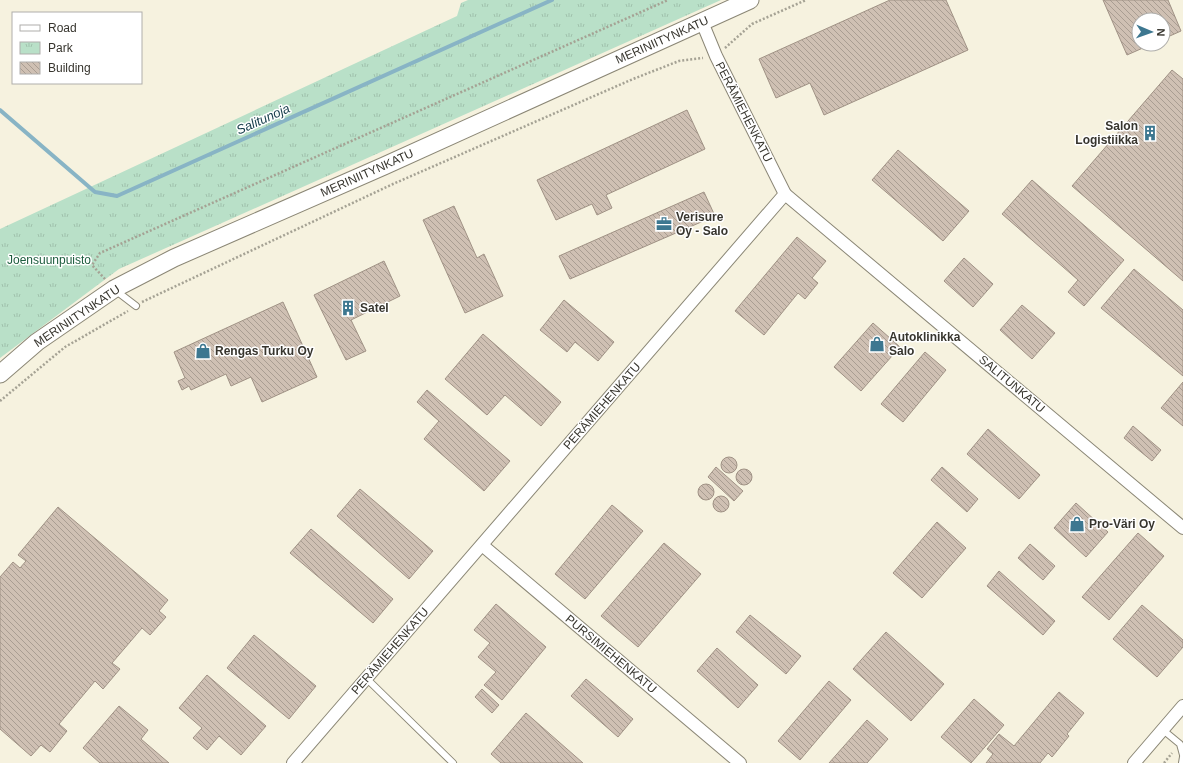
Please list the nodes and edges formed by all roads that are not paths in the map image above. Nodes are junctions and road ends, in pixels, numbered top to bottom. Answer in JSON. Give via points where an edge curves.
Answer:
{"nodes":[{"id":1,"x":750,"y":0,"type":"edge"},
{"id":2,"x":702,"y":22,"type":"junction"},
{"id":3,"x":785,"y":194,"type":"junction"},
{"id":4,"x":114,"y":288,"type":"junction"},
{"id":5,"x":136,"y":306,"type":"road end"},
{"id":6,"x":0,"y":374,"type":"edge"},
{"id":7,"x":1183,"y":528,"type":"edge"},
{"id":8,"x":482,"y":545,"type":"junction"},
{"id":9,"x":366,"y":678,"type":"junction"},
{"id":10,"x":1183,"y":706,"type":"edge"},
{"id":11,"x":1162,"y":730,"type":"junction"},
{"id":12,"x":1183,"y":756,"type":"edge"},
{"id":13,"x":297,"y":762,"type":"edge"},
{"id":14,"x":453,"y":763,"type":"edge"},
{"id":15,"x":740,"y":763,"type":"edge"},
{"id":16,"x":1134,"y":763,"type":"edge"},
{"id":17,"x":1182,"y":763,"type":"edge"}],
"edges":[{"from":1,"to":2,"type":"main road","name":"MERINIITYNKATU"},
{"from":2,"to":3,"type":"street","name":"PERÄMIEHENKATU","via":[[716,56]]},
{"from":2,"to":4,"type":"main road","name":"MERINIITYNKATU","via":[[174,258]]},
{"from":3,"to":7,"type":"street","name":"SALITUNKATU"},
{"from":3,"to":8,"type":"street","name":"PERÄMIEHENKATU"},
{"from":4,"to":5,"type":"lane"},
{"from":4,"to":6,"type":"main road","name":"MERINIITYNKATU","via":[[37,342]]},
{"from":8,"to":9,"type":"street","name":"PERÄMIEHENKATU"},
{"from":8,"to":15,"type":"street","name":"PURSIMIEHENKATU"},
{"from":9,"to":13,"type":"street","name":"PERÄMIEHENKATU"},
{"from":9,"to":14,"type":"lane"},
{"from":10,"to":11,"type":"street"},
{"from":11,"to":12,"type":"lane","via":[[1180,744]]},
{"from":11,"to":16,"type":"street"},
{"from":12,"to":17,"type":"lane"}]}
